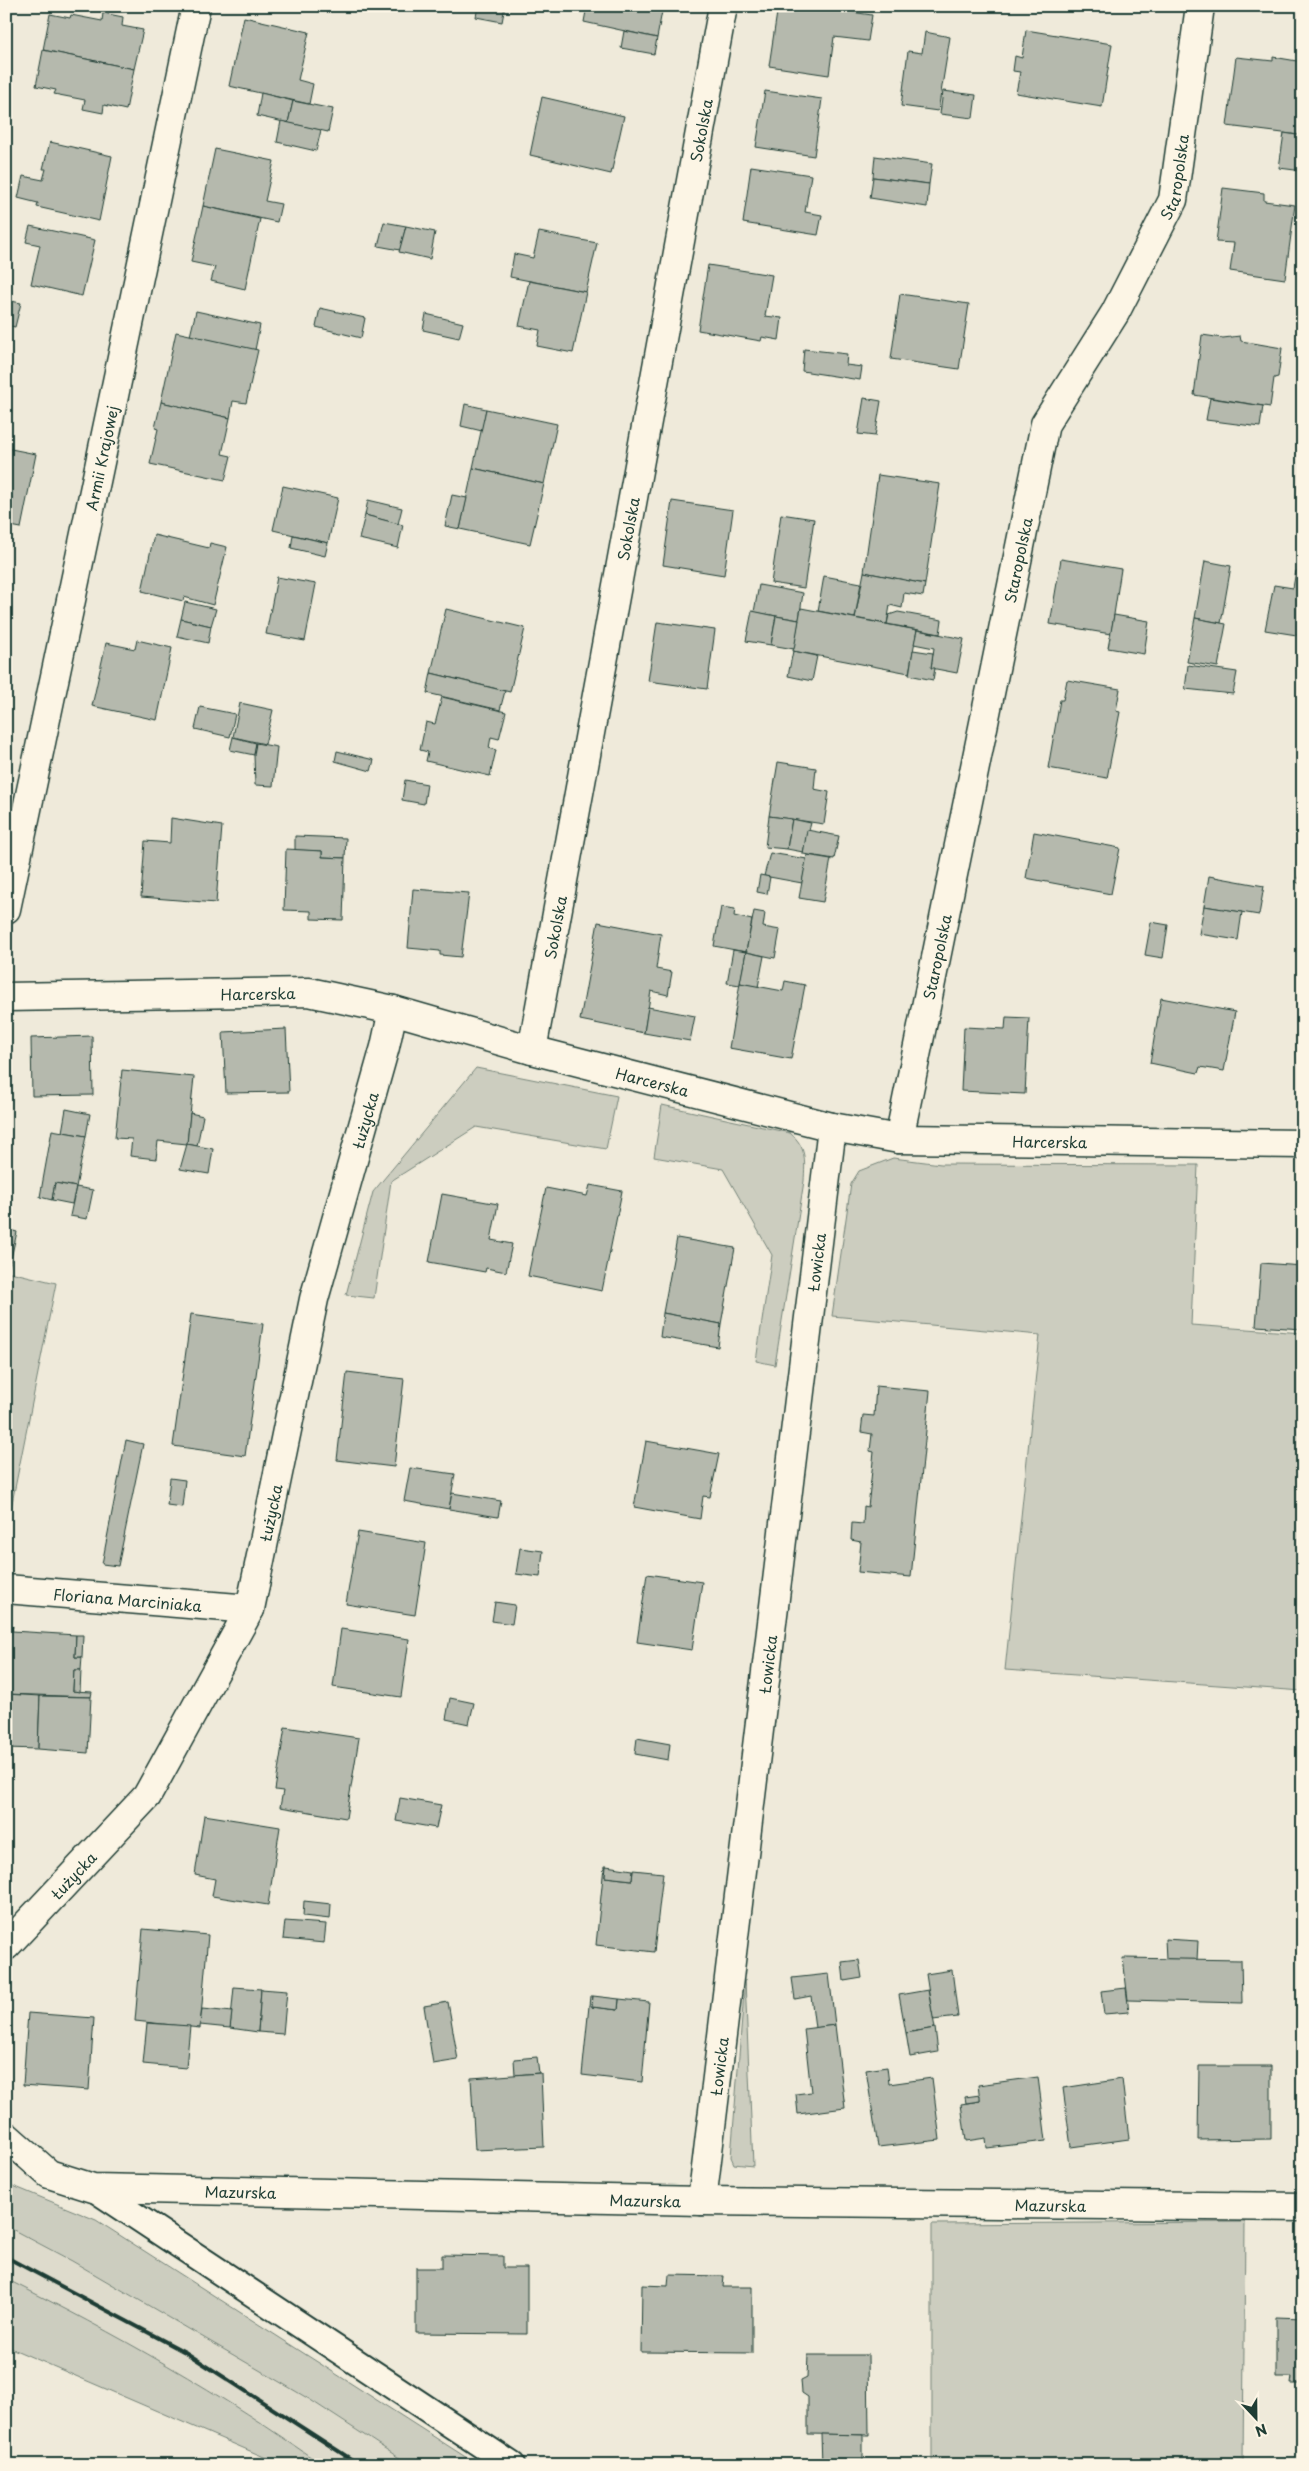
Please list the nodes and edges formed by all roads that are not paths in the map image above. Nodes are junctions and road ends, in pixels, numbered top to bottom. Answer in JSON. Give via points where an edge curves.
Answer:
{"nodes":[{"id":1,"x":196,"y":6,"type":"edge"},
{"id":2,"x":723,"y":6,"type":"edge"},
{"id":3,"x":1200,"y":6,"type":"edge"},
{"id":4,"x":6,"y":910,"type":"edge"},
{"id":5,"x":6,"y":997,"type":"edge"},
{"id":6,"x":393,"y":1010,"type":"junction"},
{"id":7,"x":532,"y":1050,"type":"junction"},
{"id":8,"x":832,"y":1127,"type":"junction"},
{"id":9,"x":898,"y":1139,"type":"junction"},
{"id":10,"x":1303,"y":1144,"type":"edge"},
{"id":11,"x":6,"y":1589,"type":"edge"},
{"id":12,"x":250,"y":1610,"type":"junction"},
{"id":13,"x":6,"y":1946,"type":"edge"},
{"id":14,"x":6,"y":2136,"type":"edge"},
{"id":15,"x":93,"y":2188,"type":"junction"},
{"id":16,"x":702,"y":2202,"type":"junction"},
{"id":17,"x":1303,"y":2207,"type":"edge"},
{"id":18,"x":512,"y":2465,"type":"edge"}],
"edges":[{"from":1,"to":4,"type":"street","name":"Armii Krajowej"},
{"from":2,"to":7,"type":"street","name":"Sokolska"},
{"from":3,"to":9,"type":"street","name":"Staropolska","via":[[1173,200],[1115,313],[1045,424]]},
{"from":5,"to":6,"type":"street","name":"Harcerska","via":[[309,992]]},
{"from":6,"to":7,"type":"street","name":"Harcerska"},
{"from":6,"to":12,"type":"street","name":"Łużycka","via":[[314,1299]]},
{"from":7,"to":8,"type":"street","name":"Harcerska"},
{"from":8,"to":9,"type":"street","name":"Harcerska"},
{"from":8,"to":16,"type":"street","name":"Łowicka"},
{"from":9,"to":10,"type":"street","name":"Harcerska"},
{"from":11,"to":12,"type":"street","name":"Floriana Marciniaka"},
{"from":12,"to":13,"type":"street","name":"Łużycka","via":[[147,1796]]},
{"from":14,"to":15,"type":"street","name":"Mazurska","via":[[49,2174]]},
{"from":15,"to":16,"type":"street","name":"Mazurska"},
{"from":15,"to":18,"type":"lane"},
{"from":16,"to":17,"type":"street","name":"Mazurska"}]}
